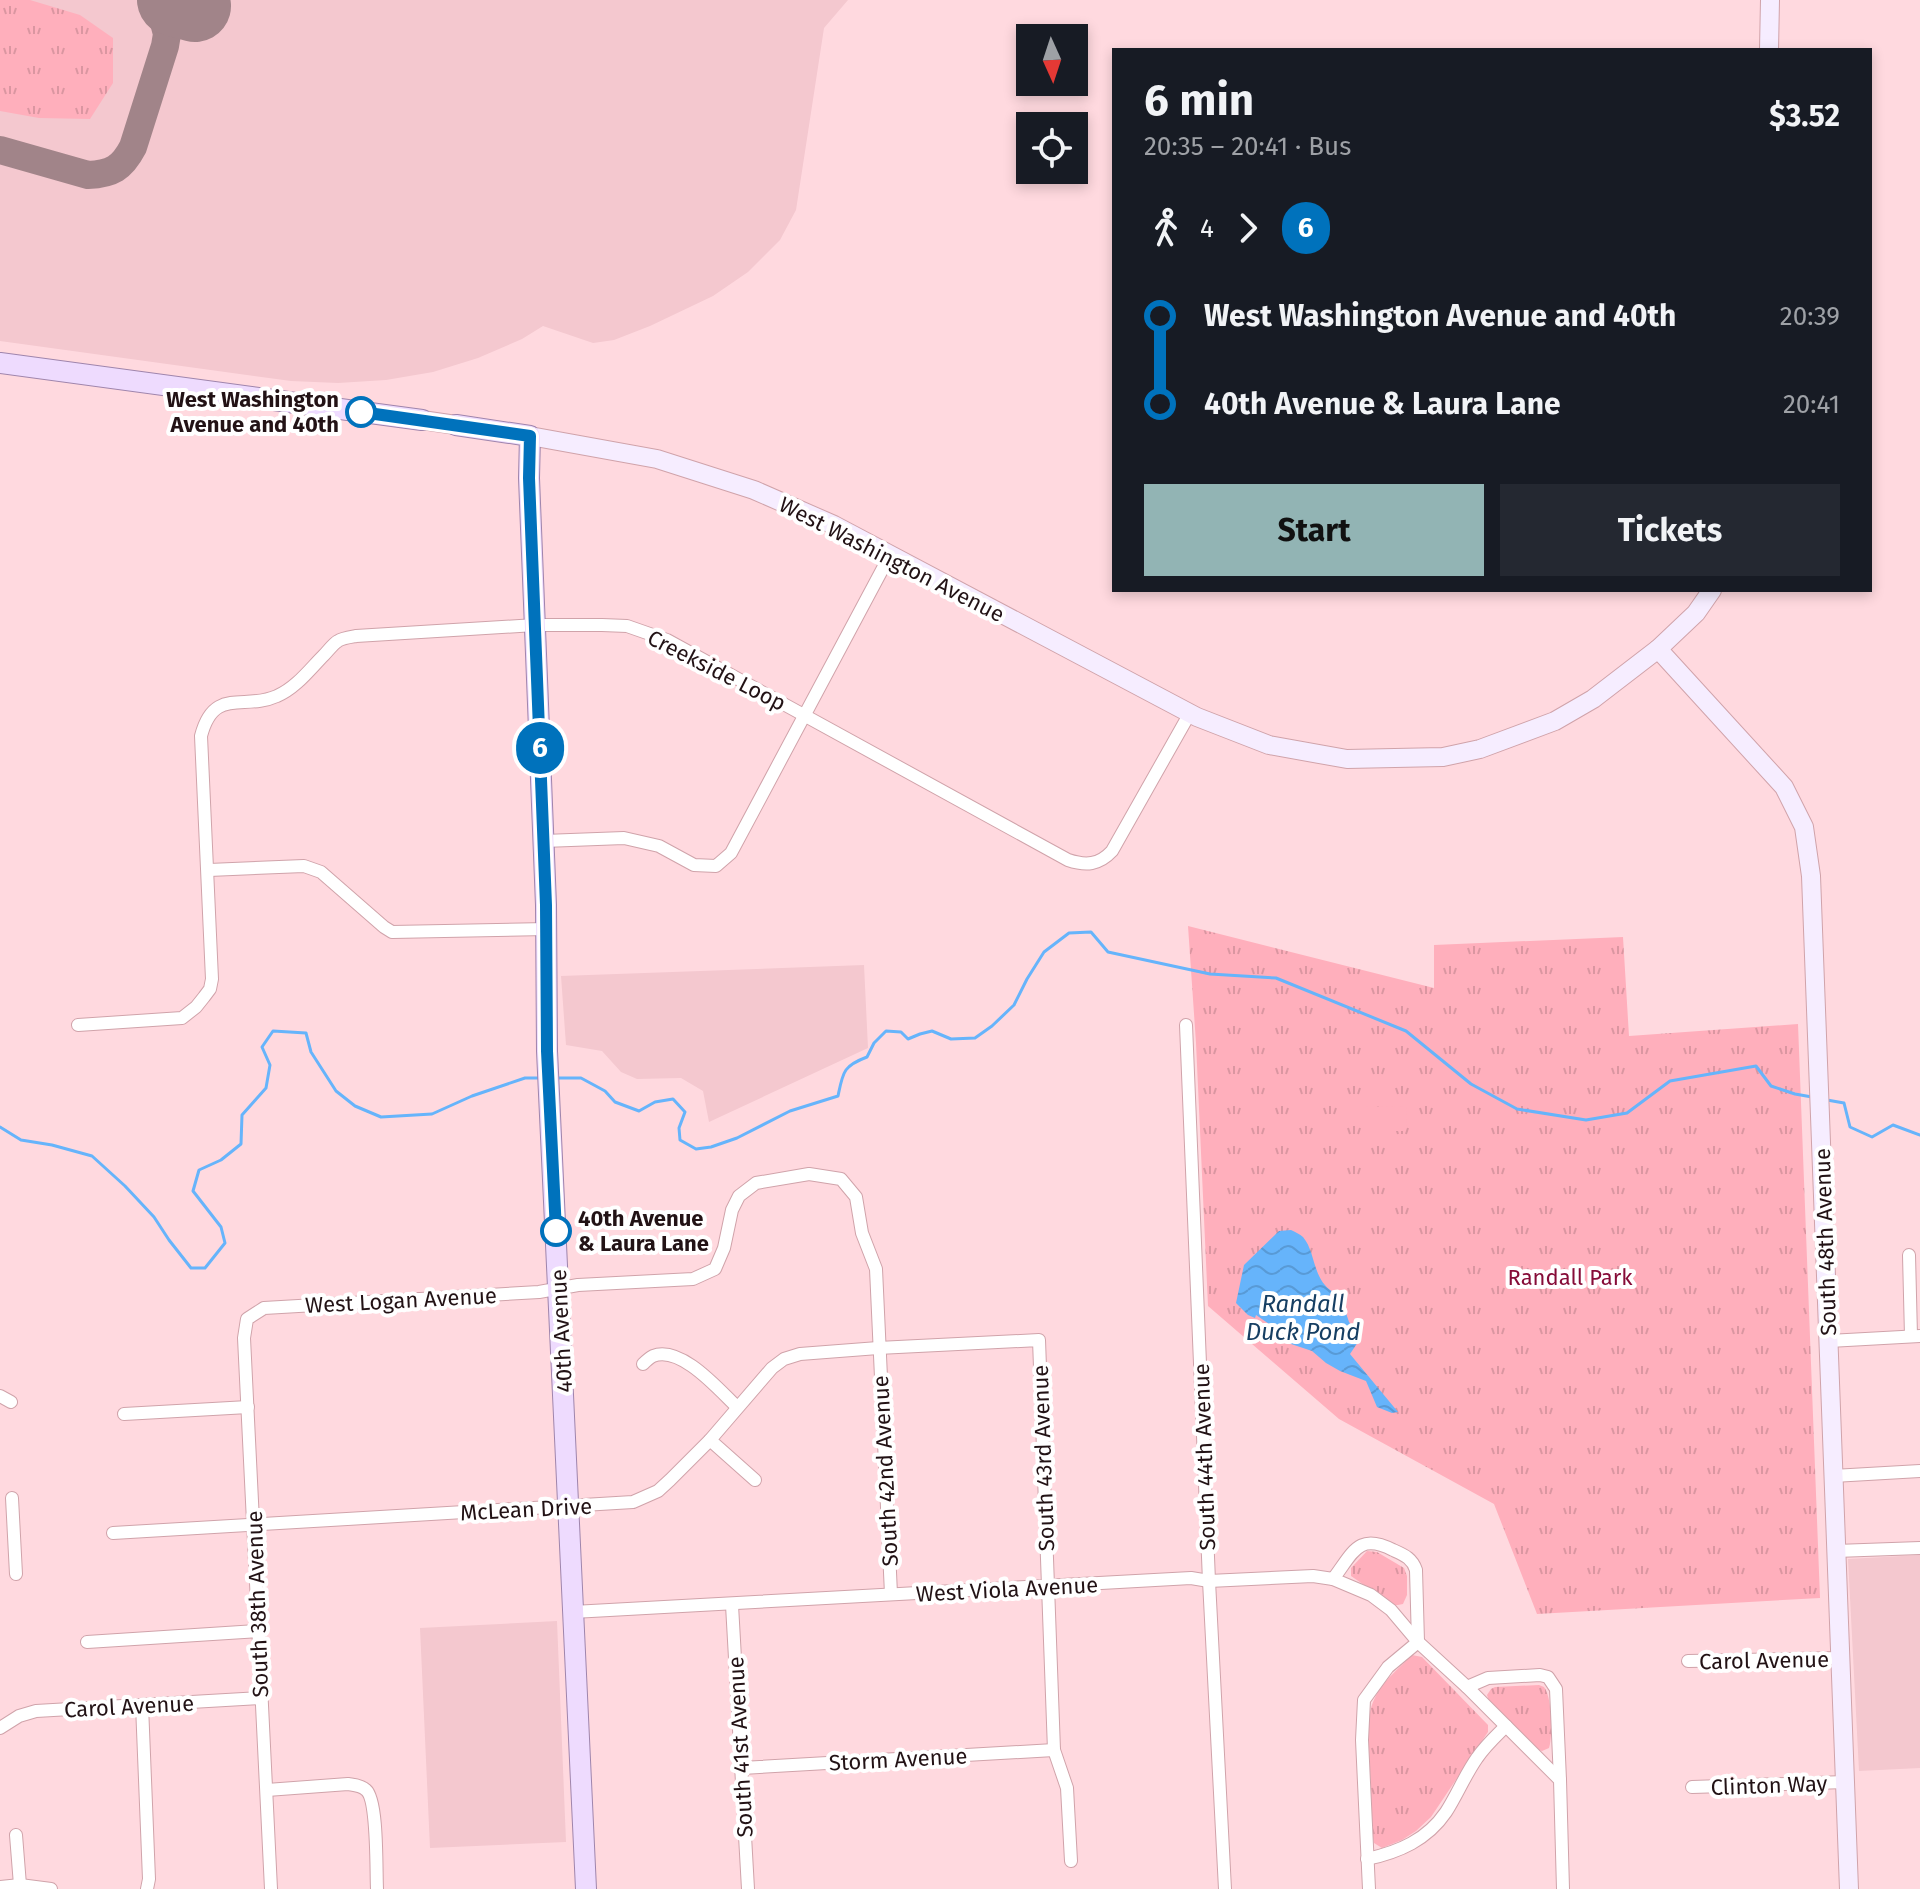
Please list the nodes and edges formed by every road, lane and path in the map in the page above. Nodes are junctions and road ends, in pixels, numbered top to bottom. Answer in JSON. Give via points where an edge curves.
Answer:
{"nodes":[{"id":1,"x":1770,"y":0,"type":"edge"},
{"id":2,"x":1769,"y":48,"type":"edge"},
{"id":3,"x":0,"y":363,"type":"edge"},
{"id":4,"x":422,"y":420,"type":"joint"},
{"id":5,"x":456,"y":425,"type":"joint"},
{"id":6,"x":530,"y":436,"type":"junction"},
{"id":7,"x":890,"y":555,"type":"junction"},
{"id":8,"x":1711,"y":592,"type":"edge"},
{"id":9,"x":535,"y":625,"type":"junction"},
{"id":10,"x":1658,"y":649,"type":"junction"},
{"id":11,"x":1190,"y":713,"type":"junction"},
{"id":12,"x":804,"y":716,"type":"junction"},
{"id":13,"x":544,"y":841,"type":"junction"},
{"id":14,"x":209,"y":870,"type":"junction"},
{"id":15,"x":547,"y":929,"type":"junction"},
{"id":16,"x":78,"y":1025,"type":"dead end"},
{"id":17,"x":1186,"y":1025,"type":"dead end"},
{"id":18,"x":1909,"y":1255,"type":"dead end"},
{"id":19,"x":559,"y":1290,"type":"junction"},
{"id":20,"x":247,"y":1319,"type":"joint"},
{"id":21,"x":1916,"y":1336,"type":"edge"},
{"id":22,"x":1039,"y":1340,"type":"joint"},
{"id":23,"x":1829,"y":1341,"type":"junction"},
{"id":24,"x":878,"y":1348,"type":"junction"},
{"id":25,"x":643,"y":1364,"type":"dead end"},
{"id":26,"x":248,"y":1407,"type":"junction"},
{"id":27,"x":737,"y":1407,"type":"junction"},
{"id":28,"x":124,"y":1414,"type":"dead end"},
{"id":29,"x":710,"y":1440,"type":"junction"},
{"id":30,"x":1920,"y":1471,"type":"edge"},
{"id":31,"x":1833,"y":1476,"type":"junction"},
{"id":32,"x":755,"y":1480,"type":"dead end"},
{"id":33,"x":12,"y":1498,"type":"dead end"},
{"id":34,"x":569,"y":1507,"type":"junction"},
{"id":35,"x":254,"y":1524,"type":"junction"},
{"id":36,"x":14,"y":1533,"type":"junction"},
{"id":37,"x":113,"y":1533,"type":"dead end"},
{"id":38,"x":0,"y":1534,"type":"edge"},
{"id":39,"x":1920,"y":1548,"type":"edge"},
{"id":40,"x":1836,"y":1551,"type":"junction"},
{"id":41,"x":16,"y":1574,"type":"dead end"},
{"id":42,"x":1333,"y":1579,"type":"junction"},
{"id":43,"x":1209,"y":1581,"type":"junction"},
{"id":44,"x":1047,"y":1587,"type":"junction"},
{"id":45,"x":891,"y":1594,"type":"junction"},
{"id":46,"x":732,"y":1605,"type":"junction"},
{"id":47,"x":573,"y":1612,"type":"junction"},
{"id":48,"x":258,"y":1631,"type":"junction"},
{"id":49,"x":87,"y":1642,"type":"dead end"},
{"id":50,"x":1418,"y":1642,"type":"junction"},
{"id":51,"x":1841,"y":1658,"type":"junction"},
{"id":52,"x":1688,"y":1661,"type":"dead end"},
{"id":53,"x":1467,"y":1687,"type":"junction"},
{"id":54,"x":261,"y":1698,"type":"junction"},
{"id":55,"x":142,"y":1705,"type":"junction"},
{"id":56,"x":1506,"y":1726,"type":"junction"},
{"id":57,"x":0,"y":1728,"type":"edge"},
{"id":58,"x":1054,"y":1750,"type":"junction"},
{"id":59,"x":742,"y":1768,"type":"junction"},
{"id":60,"x":1560,"y":1780,"type":"junction"},
{"id":61,"x":1845,"y":1782,"type":"junction"},
{"id":62,"x":1692,"y":1787,"type":"dead end"},
{"id":63,"x":267,"y":1790,"type":"junction"},
{"id":64,"x":16,"y":1835,"type":"dead end"},
{"id":65,"x":1367,"y":1859,"type":"junction"},
{"id":66,"x":1071,"y":1861,"type":"dead end"},
{"id":67,"x":20,"y":1885,"type":"junction"},
{"id":68,"x":0,"y":1887,"type":"edge"},
{"id":69,"x":51,"y":1889,"type":"edge"},
{"id":70,"x":147,"y":1889,"type":"edge"},
{"id":71,"x":271,"y":1889,"type":"edge"},
{"id":72,"x":377,"y":1889,"type":"edge"},
{"id":73,"x":586,"y":1889,"type":"edge"},
{"id":74,"x":748,"y":1889,"type":"edge"},
{"id":75,"x":1225,"y":1889,"type":"edge"},
{"id":76,"x":1369,"y":1889,"type":"edge"},
{"id":77,"x":1563,"y":1889,"type":"edge"},
{"id":78,"x":1849,"y":1889,"type":"edge"}],
"edges":[{"from":1,"to":2,"type":"main road"},
{"from":3,"to":4,"type":"main road","name":"West Washington Avenue"},
{"from":4,"to":5,"type":"main road","name":"West Washington Avenue"},
{"from":5,"to":6,"type":"main road","name":"West Washington Avenue"},
{"from":6,"to":7,"type":"main road","name":"West Washington Avenue","via":[[657,459],[754,490]]},
{"from":6,"to":9,"type":"main road","name":"40th Avenue"},
{"from":7,"to":11,"type":"main road","name":"West Washington Avenue"},
{"from":7,"to":12,"type":"street"},
{"from":8,"to":10,"type":"main road","name":"West Washington Avenue"},
{"from":9,"to":12,"type":"street","name":"Creekside Loop","via":[[627,626],[646,632]]},
{"from":9,"to":13,"type":"main road","name":"40th Avenue"},
{"from":9,"to":14,"type":"street","name":"Creekside Loop","via":[[356,636],[338,641],[277,696],[225,703],[213,712],[201,736]]},
{"from":10,"to":11,"type":"main road","name":"West Washington Avenue","via":[[1555,721],[1443,757],[1347,759],[1305,753],[1269,745]]},
{"from":10,"to":23,"type":"main road","name":"South 48th Avenue","via":[[1784,787],[1804,827],[1811,876]]},
{"from":11,"to":12,"type":"street","name":"Creekside Loop","via":[[1112,851],[1096,863],[1081,864]]},
{"from":12,"to":13,"type":"street","via":[[731,853],[716,866],[694,865],[659,846],[624,838]]},
{"from":13,"to":15,"type":"main road","name":"40th Avenue"},
{"from":14,"to":15,"type":"street","via":[[314,868],[392,932]]},
{"from":14,"to":16,"type":"street","name":"Creekside Loop","via":[[212,979],[196,1007],[182,1018]]},
{"from":15,"to":19,"type":"main road","name":"40th Avenue","via":[[547,1051]]},
{"from":17,"to":43,"type":"street","name":"South 44th Avenue"},
{"from":18,"to":21,"type":"street"},
{"from":19,"to":20,"type":"street","name":"West Logan Avenue","via":[[264,1308]]},
{"from":19,"to":24,"type":"street","name":"West Logan Avenue","via":[[693,1279],[715,1269],[732,1210],[739,1196],[756,1183],[809,1174],[841,1179],[856,1197],[876,1269]]},
{"from":19,"to":34,"type":"main road","name":"40th Avenue"},
{"from":20,"to":26,"type":"street","name":"South 38th Avenue"},
{"from":21,"to":23,"type":"street"},
{"from":22,"to":24,"type":"street","name":"McLean Drive"},
{"from":22,"to":44,"type":"street","name":"South 43rd Avenue"},
{"from":23,"to":31,"type":"main road","name":"South 48th Avenue"},
{"from":24,"to":27,"type":"street","name":"McLean Drive","via":[[784,1359]]},
{"from":24,"to":45,"type":"street","name":"South 42nd Avenue"},
{"from":25,"to":27,"type":"street","via":[[654,1355],[672,1356],[693,1366]]},
{"from":26,"to":28,"type":"street"},
{"from":26,"to":35,"type":"street","name":"South 38th Avenue"},
{"from":27,"to":29,"type":"street","name":"McLean Drive"},
{"from":29,"to":32,"type":"street"},
{"from":29,"to":34,"type":"street","name":"McLean Drive","via":[[648,1497]]},
{"from":30,"to":31,"type":"street"},
{"from":31,"to":40,"type":"main road","name":"South 48th Avenue"},
{"from":33,"to":36,"type":"street"},
{"from":34,"to":35,"type":"street","name":"McLean Drive"},
{"from":34,"to":47,"type":"main road","name":"40th Avenue"},
{"from":35,"to":37,"type":"street","name":"McLean Drive"},
{"from":35,"to":48,"type":"street","name":"South 38th Avenue"},
{"from":36,"to":38,"type":"street"},
{"from":36,"to":41,"type":"street"},
{"from":39,"to":40,"type":"street"},
{"from":40,"to":51,"type":"main road","name":"South 48th Avenue"},
{"from":42,"to":43,"type":"street","name":"West Viola Avenue"},
{"from":42,"to":50,"type":"street","name":"West Viola Avenue","via":[[1371,1595]]},
{"from":42,"to":50,"type":"street","via":[[1368,1542],[1408,1558],[1416,1570]]},
{"from":43,"to":44,"type":"street","name":"West Viola Avenue"},
{"from":43,"to":75,"type":"street","name":"South 44th Avenue"},
{"from":44,"to":45,"type":"street","name":"West Viola Avenue"},
{"from":44,"to":58,"type":"street","name":"South 43rd Avenue"},
{"from":45,"to":46,"type":"street","name":"West Viola Avenue"},
{"from":46,"to":47,"type":"street","name":"West Viola Avenue"},
{"from":46,"to":59,"type":"street","name":"South 41st Avenue"},
{"from":47,"to":73,"type":"main road","name":"40th Avenue"},
{"from":48,"to":49,"type":"street"},
{"from":48,"to":54,"type":"street","name":"South 38th Avenue"},
{"from":50,"to":53,"type":"street","name":"West Viola Avenue"},
{"from":50,"to":65,"type":"street","via":[[1388,1667],[1364,1700]]},
{"from":51,"to":52,"type":"street","name":"Carol Avenue"},
{"from":51,"to":61,"type":"main road","name":"South 48th Avenue"},
{"from":53,"to":56,"type":"street","name":"West Viola Avenue"},
{"from":53,"to":60,"type":"street","via":[[1488,1678],[1548,1677],[1556,1689]]},
{"from":54,"to":55,"type":"street","name":"Carol Avenue"},
{"from":54,"to":63,"type":"street","name":"South 38th Avenue"},
{"from":55,"to":57,"type":"street","name":"Carol Avenue","via":[[36,1711]]},
{"from":55,"to":70,"type":"street"},
{"from":56,"to":60,"type":"street","name":"West Viola Avenue"},
{"from":56,"to":65,"type":"street","via":[[1477,1757],[1433,1828],[1411,1844]]},
{"from":58,"to":59,"type":"street","name":"Storm Avenue"},
{"from":58,"to":66,"type":"street","name":"South 43rd Avenue","via":[[1067,1788]]},
{"from":59,"to":74,"type":"street","name":"South 41st Avenue"},
{"from":60,"to":77,"type":"street"},
{"from":61,"to":62,"type":"street","name":"Clinton Way"},
{"from":61,"to":78,"type":"main road","name":"South 48th Avenue"},
{"from":63,"to":71,"type":"street","name":"South 38th Avenue"},
{"from":63,"to":72,"type":"street","via":[[348,1784],[367,1791],[373,1807]]},
{"from":64,"to":67,"type":"street"},
{"from":65,"to":76,"type":"street"},
{"from":67,"to":68,"type":"street"},
{"from":67,"to":69,"type":"street"}]}
